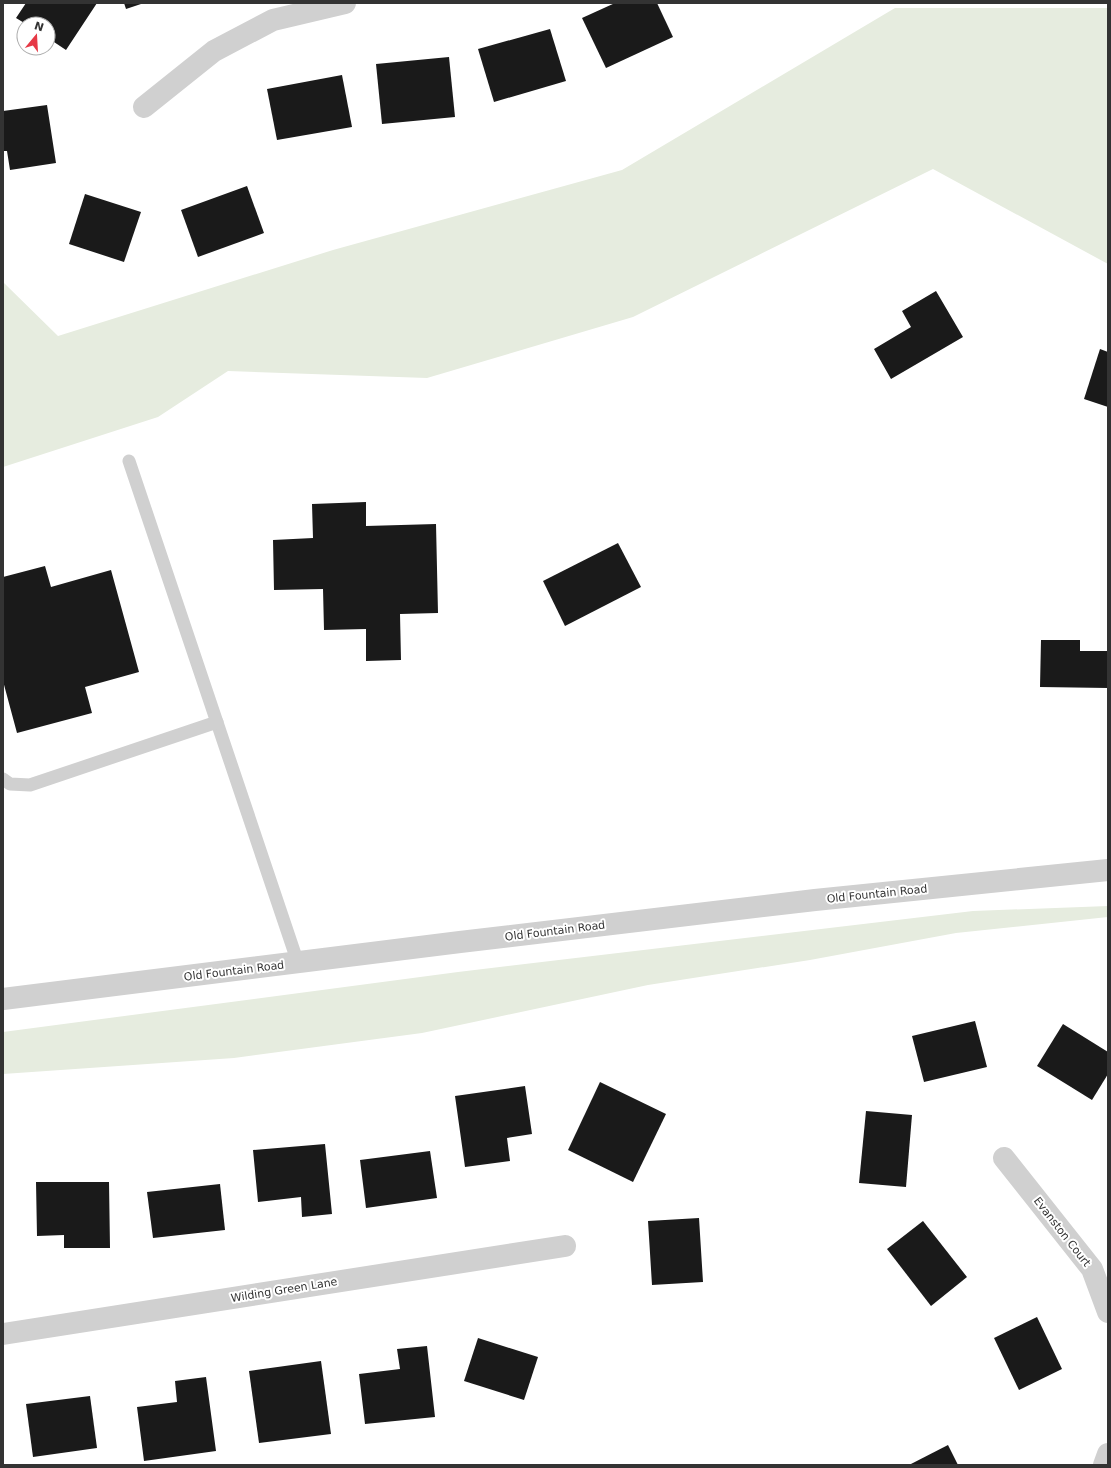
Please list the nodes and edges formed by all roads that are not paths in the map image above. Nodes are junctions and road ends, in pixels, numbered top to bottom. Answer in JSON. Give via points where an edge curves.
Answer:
{"nodes":[{"id":1,"x":345,"y":3,"type":"edge"},
{"id":2,"x":144,"y":107,"type":"dead end"},
{"id":3,"x":129,"y":461,"type":"dead end"},
{"id":4,"x":217,"y":722,"type":"junction"},
{"id":5,"x":3,"y":780,"type":"edge"},
{"id":6,"x":1108,"y":870,"type":"edge"},
{"id":7,"x":298,"y":963,"type":"junction"},
{"id":8,"x":3,"y":1000,"type":"edge"},
{"id":9,"x":1004,"y":1158,"type":"dead end"},
{"id":10,"x":565,"y":1246,"type":"dead end"},
{"id":11,"x":1108,"y":1312,"type":"edge"},
{"id":12,"x":3,"y":1334,"type":"edge"},
{"id":13,"x":1108,"y":1454,"type":"edge"},
{"id":14,"x":1104,"y":1465,"type":"edge"}],
"edges":[{"from":1,"to":2,"type":"street","via":[[273,20],[214,51]]},
{"from":3,"to":4,"type":"lane"},
{"from":4,"to":5,"type":"lane","via":[[30,785],[10,784]]},
{"from":4,"to":7,"type":"lane"},
{"from":6,"to":7,"type":"street","name":"Old Fountain Road","via":[[807,901]]},
{"from":7,"to":8,"type":"street","name":"Old Fountain Road"},
{"from":9,"to":11,"type":"street","name":"Evanston Court","via":[[1092,1269]]},
{"from":10,"to":12,"type":"street","name":"Wilding Green Lane"},
{"from":13,"to":14,"type":"street"}]}
